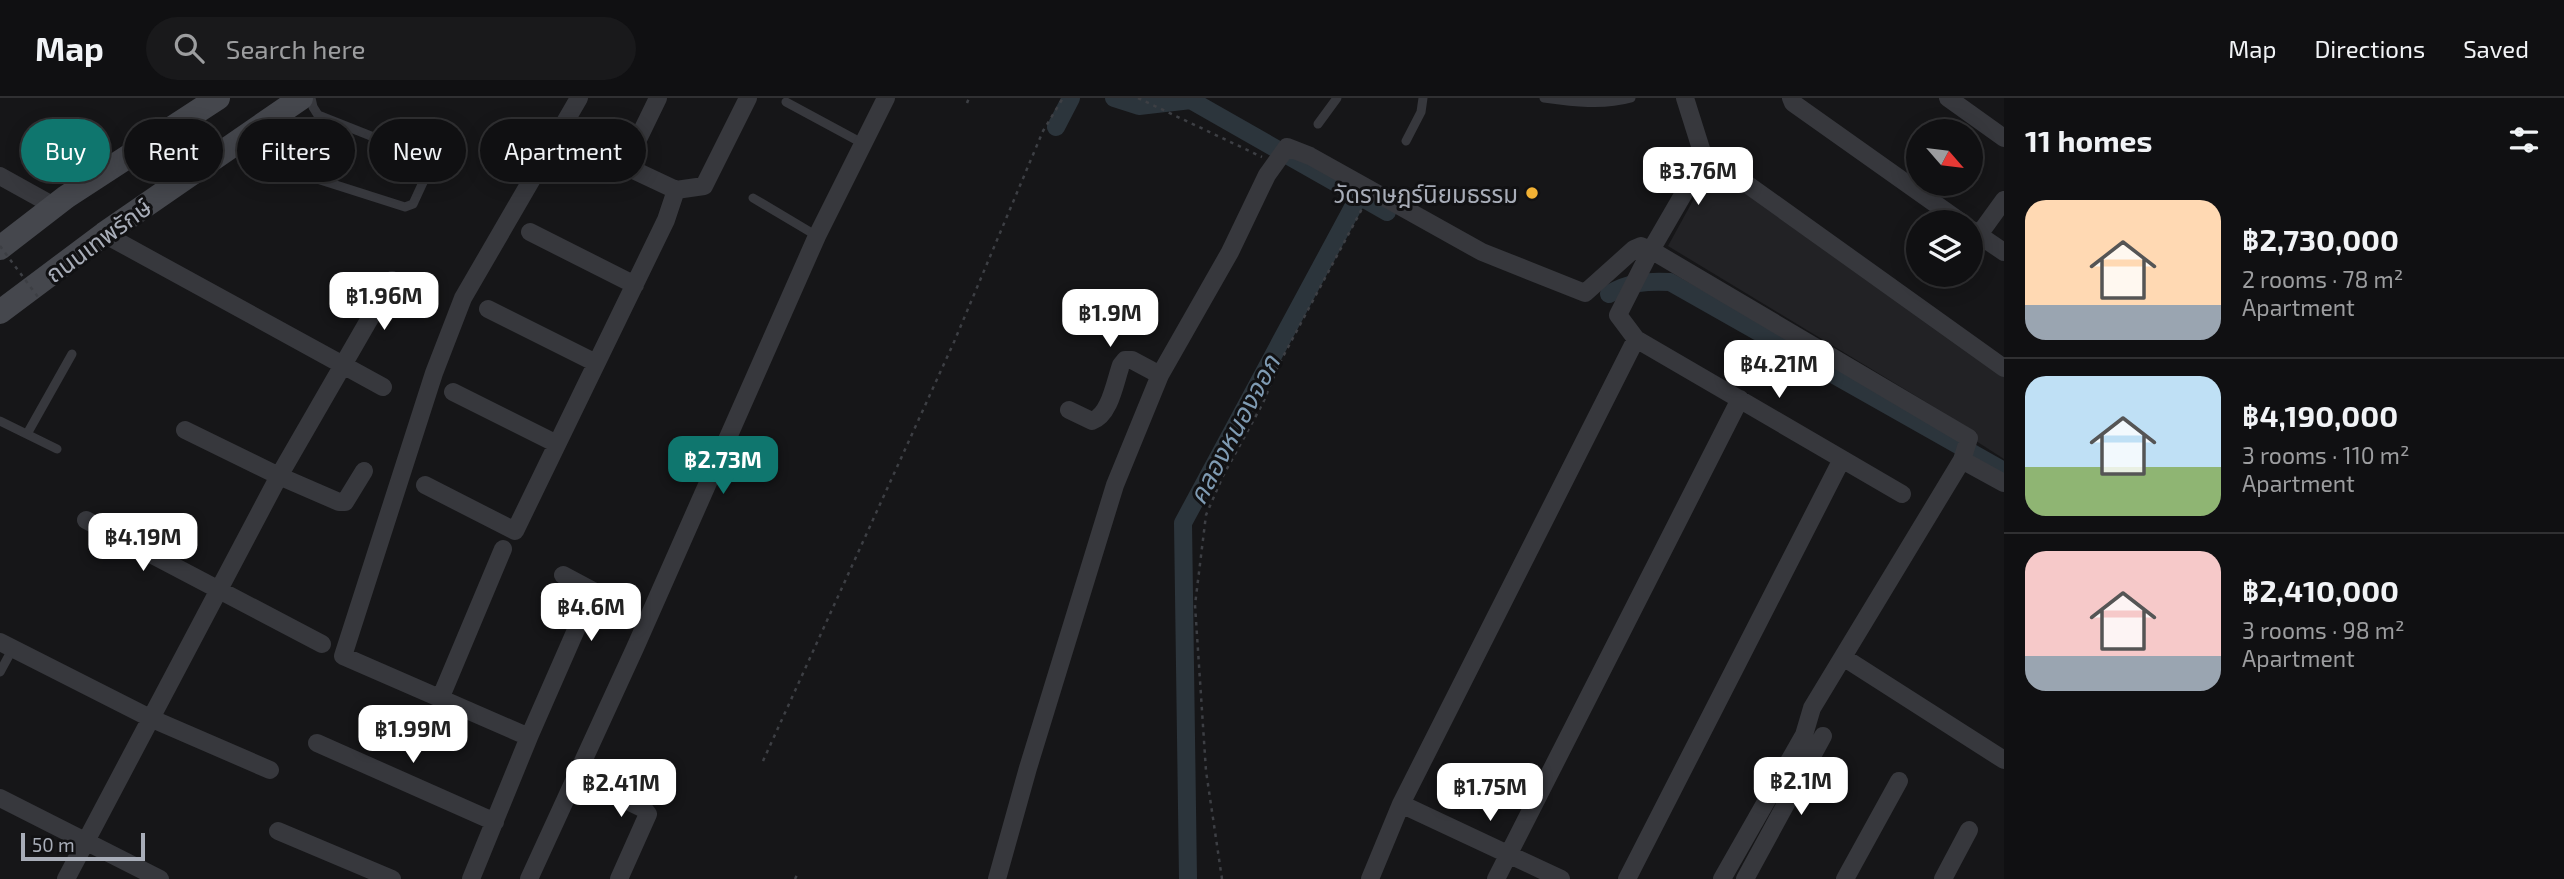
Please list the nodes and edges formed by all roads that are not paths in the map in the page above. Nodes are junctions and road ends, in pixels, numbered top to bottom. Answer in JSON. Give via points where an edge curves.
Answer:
{"nodes":[{"id":1,"x":218,"y":98,"type":"edge"},
{"id":2,"x":301,"y":98,"type":"edge"},
{"id":3,"x":311,"y":98,"type":"edge"},
{"id":4,"x":579,"y":98,"type":"edge"},
{"id":5,"x":658,"y":98,"type":"edge"},
{"id":6,"x":748,"y":98,"type":"edge"},
{"id":7,"x":886,"y":98,"type":"edge"},
{"id":8,"x":1337,"y":98,"type":"edge"},
{"id":9,"x":1423,"y":98,"type":"edge"},
{"id":10,"x":1544,"y":98,"type":"edge"},
{"id":11,"x":1631,"y":98,"type":"edge"},
{"id":12,"x":1685,"y":98,"type":"edge"},
{"id":13,"x":1791,"y":98,"type":"edge"},
{"id":14,"x":1948,"y":98,"type":"edge"},
{"id":15,"x":786,"y":102,"type":"dead end"},
{"id":16,"x":646,"y":123,"type":"edge"},
{"id":17,"x":1318,"y":124,"type":"dead end"},
{"id":18,"x":2004,"y":138,"type":"edge"},
{"id":19,"x":1406,"y":141,"type":"dead end"},
{"id":20,"x":862,"y":143,"type":"junction"},
{"id":21,"x":230,"y":147,"type":"junction"},
{"id":22,"x":1702,"y":152,"type":"junction"},
{"id":23,"x":0,"y":176,"type":"edge"},
{"id":24,"x":646,"y":176,"type":"edge"},
{"id":25,"x":677,"y":190,"type":"junction"},
{"id":26,"x":753,"y":198,"type":"dead end"},
{"id":27,"x":2004,"y":200,"type":"edge"},
{"id":28,"x":54,"y":206,"type":"junction"},
{"id":29,"x":1944,"y":210,"type":"edge"},
{"id":30,"x":1983,"y":225,"type":"edge"},
{"id":31,"x":530,"y":232,"type":"dead end"},
{"id":32,"x":104,"y":234,"type":"junction"},
{"id":33,"x":817,"y":236,"type":"junction"},
{"id":34,"x":1983,"y":242,"type":"edge"},
{"id":35,"x":0,"y":247,"type":"edge"},
{"id":36,"x":2004,"y":252,"type":"edge"},
{"id":37,"x":1649,"y":253,"type":"junction"},
{"id":38,"x":392,"y":280,"type":"dead end"},
{"id":39,"x":635,"y":285,"type":"junction"},
{"id":40,"x":488,"y":309,"type":"dead end"},
{"id":41,"x":0,"y":312,"type":"edge"},
{"id":42,"x":1636,"y":339,"type":"junction"},
{"id":43,"x":72,"y":354,"type":"dead end"},
{"id":44,"x":596,"y":363,"type":"junction"},
{"id":45,"x":343,"y":366,"type":"junction"},
{"id":46,"x":2004,"y":368,"type":"edge"},
{"id":47,"x":1160,"y":375,"type":"junction"},
{"id":48,"x":383,"y":387,"type":"dead end"},
{"id":49,"x":453,"y":391,"type":"dead end"},
{"id":50,"x":1740,"y":399,"type":"junction"},
{"id":51,"x":1069,"y":410,"type":"dead end"},
{"id":52,"x":0,"y":421,"type":"edge"},
{"id":53,"x":185,"y":430,"type":"dead end"},
{"id":54,"x":27,"y":434,"type":"junction"},
{"id":55,"x":556,"y":444,"type":"junction"},
{"id":56,"x":57,"y":449,"type":"dead end"},
{"id":57,"x":1966,"y":450,"type":"junction"},
{"id":58,"x":1842,"y":458,"type":"junction"},
{"id":59,"x":364,"y":471,"type":"dead end"},
{"id":60,"x":279,"y":476,"type":"junction"},
{"id":61,"x":2004,"y":484,"type":"edge"},
{"id":62,"x":425,"y":485,"type":"dead end"},
{"id":63,"x":1902,"y":494,"type":"dead end"},
{"id":64,"x":86,"y":520,"type":"dead end"},
{"id":65,"x":503,"y":549,"type":"dead end"},
{"id":66,"x":563,"y":575,"type":"dead end"},
{"id":67,"x":219,"y":592,"type":"junction"},
{"id":68,"x":322,"y":644,"type":"dead end"},
{"id":69,"x":6,"y":645,"type":"edge"},
{"id":70,"x":1843,"y":657,"type":"junction"},
{"id":71,"x":0,"y":672,"type":"edge"},
{"id":72,"x":440,"y":699,"type":"junction"},
{"id":73,"x":150,"y":718,"type":"junction"},
{"id":74,"x":1823,"y":736,"type":"dead end"},
{"id":75,"x":529,"y":737,"type":"junction"},
{"id":76,"x":317,"y":743,"type":"dead end"},
{"id":77,"x":2004,"y":760,"type":"edge"},
{"id":78,"x":270,"y":771,"type":"dead end"},
{"id":79,"x":575,"y":776,"type":"junction"},
{"id":80,"x":1899,"y":781,"type":"dead end"},
{"id":81,"x":0,"y":798,"type":"edge"},
{"id":82,"x":1401,"y":804,"type":"junction"},
{"id":83,"x":495,"y":822,"type":"junction"},
{"id":84,"x":1969,"y":830,"type":"dead end"},
{"id":85,"x":278,"y":831,"type":"dead end"},
{"id":86,"x":85,"y":842,"type":"junction"},
{"id":87,"x":1509,"y":853,"type":"junction"},
{"id":88,"x":66,"y":879,"type":"edge"},
{"id":89,"x":160,"y":879,"type":"edge"},
{"id":90,"x":392,"y":879,"type":"edge"},
{"id":91,"x":471,"y":879,"type":"edge"},
{"id":92,"x":529,"y":879,"type":"edge"},
{"id":93,"x":619,"y":879,"type":"edge"},
{"id":94,"x":997,"y":879,"type":"edge"},
{"id":95,"x":1370,"y":879,"type":"edge"},
{"id":96,"x":1496,"y":879,"type":"edge"},
{"id":97,"x":1561,"y":879,"type":"edge"},
{"id":98,"x":1627,"y":879,"type":"edge"},
{"id":99,"x":1722,"y":879,"type":"edge"},
{"id":100,"x":1745,"y":879,"type":"edge"},
{"id":101,"x":1845,"y":879,"type":"edge"},
{"id":102,"x":1943,"y":879,"type":"edge"}],
"edges":[{"from":1,"to":28,"type":"main road","name":"ถนนเทพรักษ์"},
{"from":2,"to":21,"type":"main road","name":"ถนนเทพรักษ์"},
{"from":3,"to":21,"type":"lane","via":[[318,115],[429,159],[431,165],[413,204],[405,207]]},
{"from":4,"to":72,"type":"street","via":[[463,298],[434,373],[343,656]]},
{"from":5,"to":16,"type":"street"},
{"from":6,"to":25,"type":"street","via":[[704,186]]},
{"from":7,"to":20,"type":"street"},
{"from":8,"to":17,"type":"lane"},
{"from":9,"to":19,"type":"lane"},
{"from":10,"to":11,"type":"lane","via":[[1615,102]]},
{"from":12,"to":22,"type":"street"},
{"from":13,"to":29,"type":"street"},
{"from":14,"to":18,"type":"street"},
{"from":15,"to":20,"type":"lane"},
{"from":20,"to":33,"type":"street"},
{"from":21,"to":32,"type":"main road","name":"ถนนเทพรักษ์"},
{"from":22,"to":37,"type":"street","via":[[1702,162]]},
{"from":22,"to":46,"type":"street"},
{"from":23,"to":28,"type":"street"},
{"from":24,"to":25,"type":"street"},
{"from":25,"to":39,"type":"street"},
{"from":26,"to":33,"type":"lane"},
{"from":27,"to":30,"type":"street"},
{"from":28,"to":35,"type":"main road","name":"ถนนเทพรักษ์"},
{"from":31,"to":39,"type":"street"},
{"from":32,"to":41,"type":"main road","name":"ถนนเทพรักษ์"},
{"from":32,"to":45,"type":"street"},
{"from":33,"to":79,"type":"street"},
{"from":34,"to":36,"type":"street"},
{"from":37,"to":42,"type":"street","via":[[1618,314]]},
{"from":37,"to":47,"type":"street","via":[[1641,246],[1634,249],[1585,293],[1482,253],[1310,156],[1287,148],[1271,169],[1230,253]]},
{"from":37,"to":57,"type":"street"},
{"from":38,"to":45,"type":"street"},
{"from":39,"to":44,"type":"street"},
{"from":40,"to":44,"type":"street"},
{"from":42,"to":50,"type":"street"},
{"from":42,"to":82,"type":"street"},
{"from":43,"to":54,"type":"lane"},
{"from":44,"to":55,"type":"street"},
{"from":45,"to":48,"type":"street"},
{"from":45,"to":60,"type":"street"},
{"from":47,"to":51,"type":"street","via":[[1125,360],[1098,419],[1092,421]]},
{"from":47,"to":94,"type":"street","via":[[1115,485]]},
{"from":49,"to":55,"type":"street"},
{"from":50,"to":58,"type":"street"},
{"from":50,"to":87,"type":"street"},
{"from":52,"to":54,"type":"lane"},
{"from":53,"to":60,"type":"street"},
{"from":54,"to":56,"type":"lane"},
{"from":55,"to":62,"type":"street","via":[[515,531]]},
{"from":57,"to":61,"type":"street"},
{"from":57,"to":70,"type":"street"},
{"from":58,"to":63,"type":"street"},
{"from":58,"to":98,"type":"street"},
{"from":59,"to":60,"type":"street","via":[[345,502]]},
{"from":60,"to":67,"type":"street"},
{"from":64,"to":67,"type":"street"},
{"from":65,"to":72,"type":"street"},
{"from":66,"to":75,"type":"street","via":[[593,591]]},
{"from":67,"to":68,"type":"street"},
{"from":67,"to":73,"type":"street"},
{"from":69,"to":71,"type":"lane"},
{"from":69,"to":73,"type":"street"},
{"from":70,"to":77,"type":"street"},
{"from":70,"to":99,"type":"street"},
{"from":72,"to":75,"type":"street"},
{"from":73,"to":78,"type":"street"},
{"from":73,"to":86,"type":"street"},
{"from":74,"to":100,"type":"street"},
{"from":75,"to":83,"type":"street"},
{"from":76,"to":83,"type":"street"},
{"from":79,"to":92,"type":"street"},
{"from":79,"to":93,"type":"street","via":[[648,814]]},
{"from":80,"to":101,"type":"street"},
{"from":81,"to":86,"type":"street"},
{"from":82,"to":87,"type":"street"},
{"from":82,"to":95,"type":"street"},
{"from":83,"to":91,"type":"street"},
{"from":84,"to":102,"type":"street"},
{"from":85,"to":90,"type":"street"},
{"from":86,"to":88,"type":"street"},
{"from":86,"to":89,"type":"street"},
{"from":87,"to":96,"type":"street"},
{"from":87,"to":97,"type":"street"}]}
